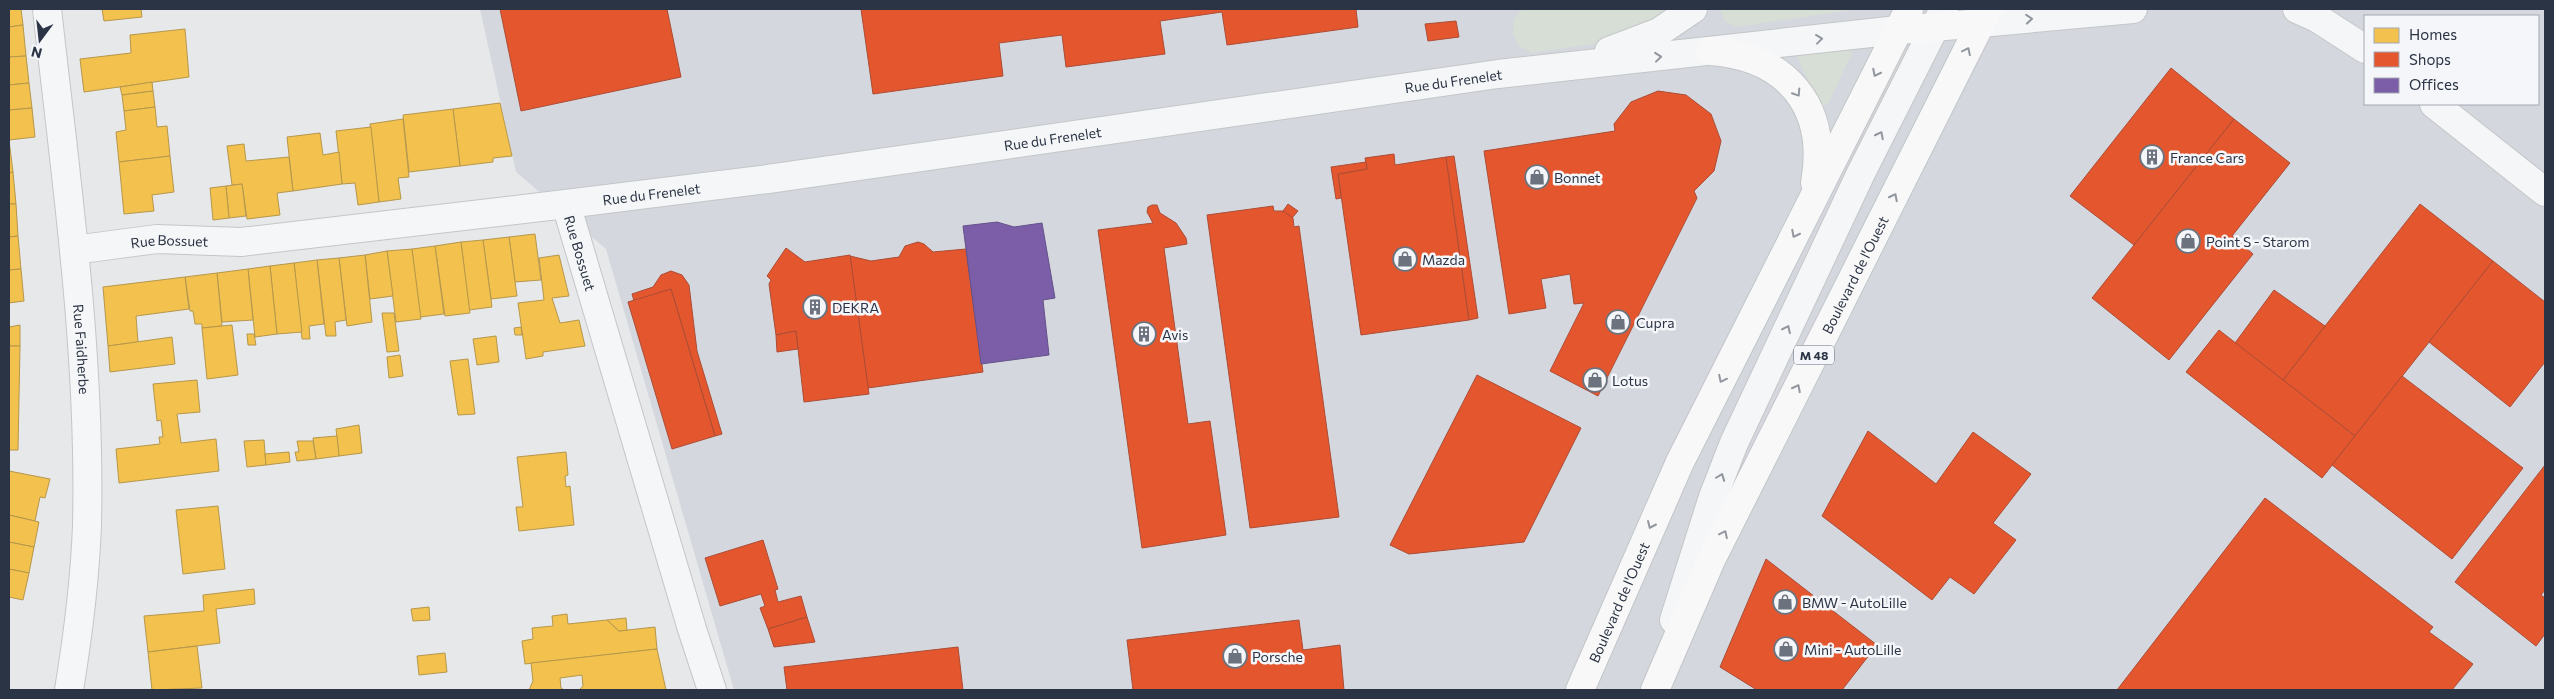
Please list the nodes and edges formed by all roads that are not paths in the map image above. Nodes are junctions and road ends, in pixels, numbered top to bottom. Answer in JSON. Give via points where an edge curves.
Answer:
{"nodes":[{"id":1,"x":48,"y":9,"type":"edge"},
{"id":2,"x":1693,"y":9,"type":"edge"},
{"id":3,"x":2074,"y":9,"type":"edge"},
{"id":4,"x":2133,"y":9,"type":"edge"},
{"id":5,"x":2297,"y":9,"type":"edge"},
{"id":6,"x":2326,"y":9,"type":"edge"},
{"id":7,"x":2106,"y":12,"type":"junction"},
{"id":8,"x":1984,"y":16,"type":"edge"},
{"id":9,"x":1940,"y":18,"type":"edge"},
{"id":10,"x":1903,"y":19,"type":"edge"},
{"id":11,"x":2363,"y":47,"type":"edge"},
{"id":12,"x":1710,"y":51,"type":"junction"},
{"id":13,"x":1540,"y":69,"type":"junction"},
{"id":14,"x":2435,"y":105,"type":"edge"},
{"id":15,"x":2545,"y":192,"type":"edge"},
{"id":16,"x":566,"y":204,"type":"junction"},
{"id":17,"x":1810,"y":204,"type":"junction"},
{"id":18,"x":74,"y":250,"type":"junction"},
{"id":19,"x":69,"y":690,"type":"edge"},
{"id":20,"x":712,"y":690,"type":"edge"},
{"id":21,"x":1580,"y":690,"type":"edge"},
{"id":22,"x":1653,"y":690,"type":"edge"}],
"edges":[{"from":1,"to":18,"type":"street","name":"Rue Faidherbe"},
{"from":2,"to":13,"type":"street","name":"Rue du Frenelet","via":[[1642,40]]},
{"from":3,"to":7,"type":"street"},
{"from":4,"to":7,"type":"street"},
{"from":5,"to":11,"type":"street"},
{"from":6,"to":11,"type":"street"},
{"from":8,"to":7,"type":"street","one_way":true},
{"from":8,"to":9,"type":"main road"},
{"from":22,"to":8,"type":"main road","name":"Boulevard de l'Ouest","number":"M 48","one_way":true,"via":[[1710,560]]},
{"from":9,"to":10,"type":"main road"},
{"from":22,"to":9,"type":"street","name":"Boulevard de l'Ouest","one_way":true,"via":[[1713,498],[1734,443],[1860,173]]},
{"from":12,"to":10,"type":"street","name":"Rue du Frenelet","one_way":true},
{"from":10,"to":17,"type":"main road","name":"Boulevard de l'Ouest","one_way":true},
{"from":13,"to":12,"type":"street","name":"Rue du Frenelet","one_way":true},
{"from":12,"to":17,"type":"main road","one_way":true,"via":[[1734,53],[1766,64],[1792,84],[1816,131],[1815,180]]},
{"from":13,"to":16,"type":"street","name":"Rue du Frenelet","via":[[768,179]]},
{"from":14,"to":15,"type":"street"},
{"from":16,"to":18,"type":"street","name":"Rue Bossuet","via":[[241,242],[157,239]]},
{"from":16,"to":20,"type":"street","name":"Rue Bossuet"},
{"from":17,"to":21,"type":"main road","name":"Boulevard de l'Ouest","one_way":true,"via":[[1680,462]]},
{"from":18,"to":19,"type":"street","name":"Rue Faidherbe","via":[[86,413],[87,525],[82,597]]}]}
